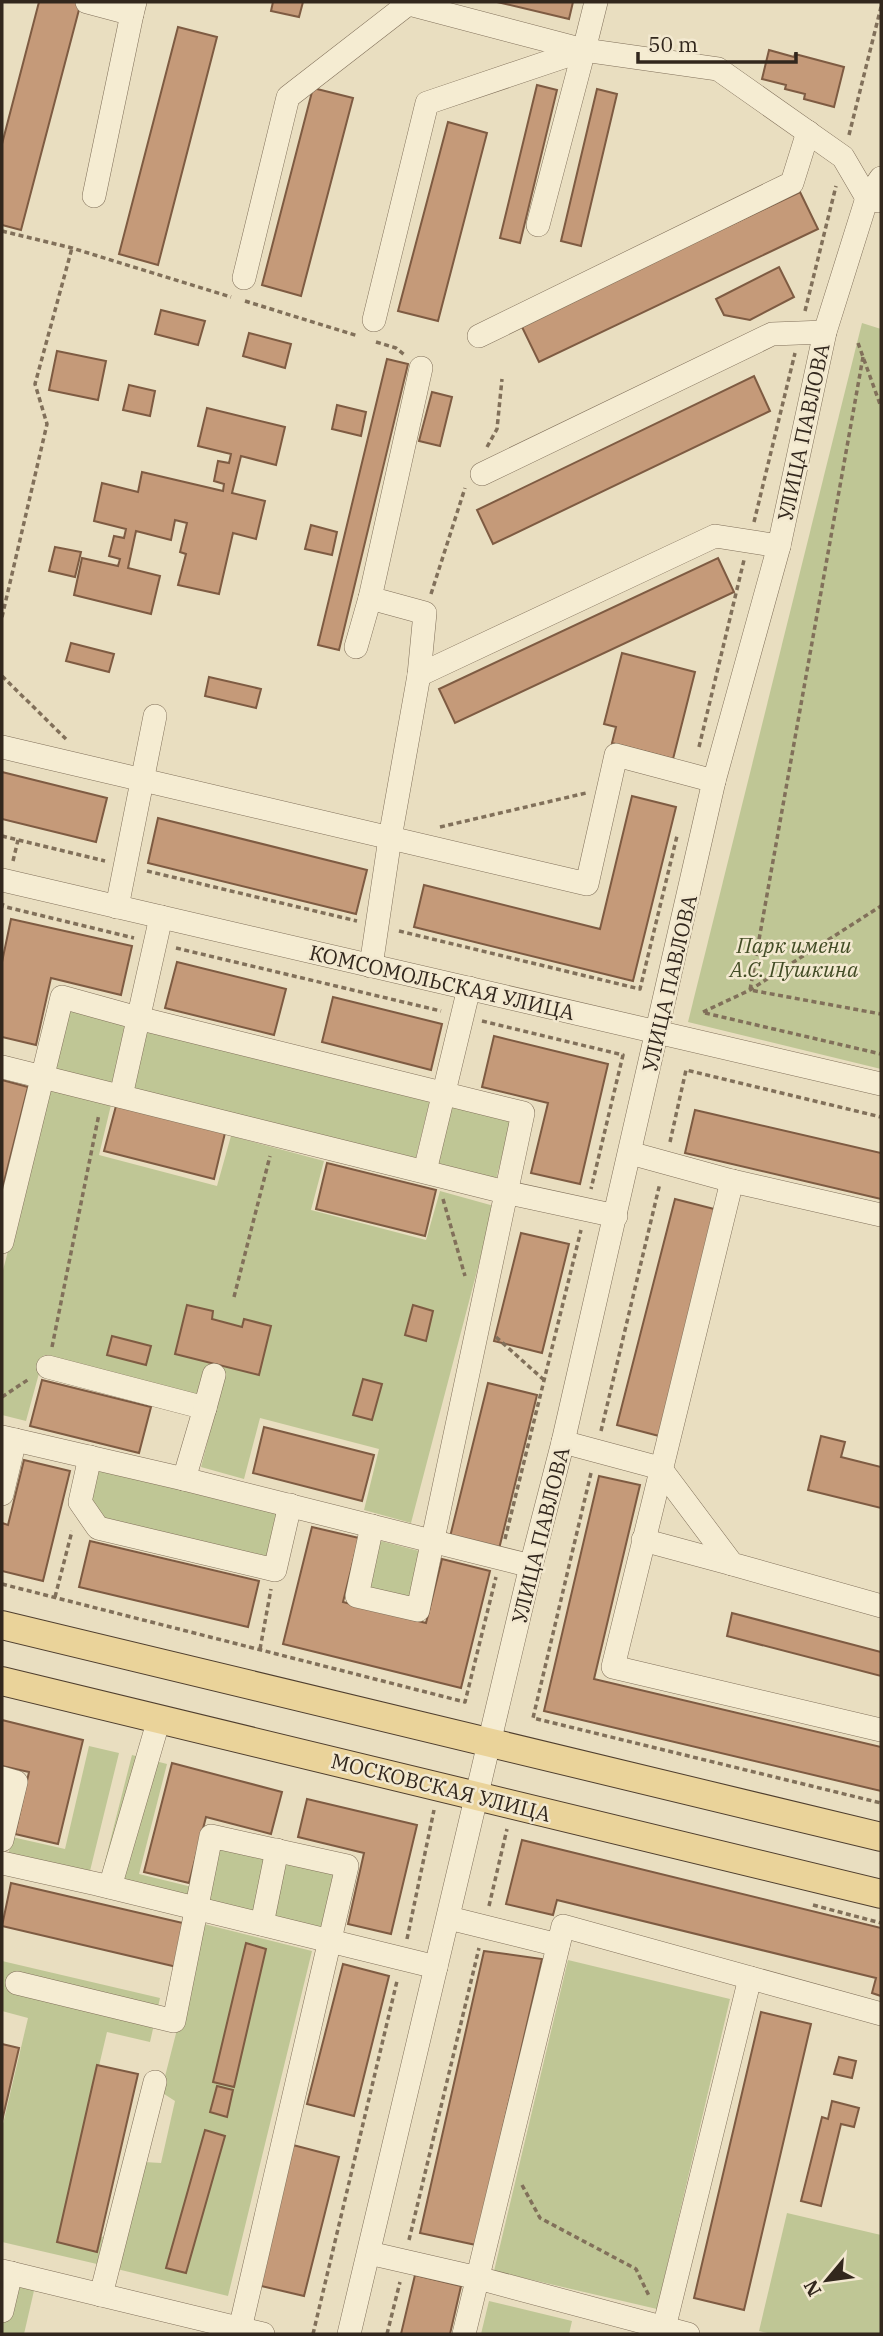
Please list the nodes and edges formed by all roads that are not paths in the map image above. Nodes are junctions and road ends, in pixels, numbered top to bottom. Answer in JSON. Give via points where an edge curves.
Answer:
{"nodes":[{"id":1,"x":87,"y":2,"type":"edge"},
{"id":2,"x":596,"y":2,"type":"edge"},
{"id":3,"x":404,"y":3,"type":"edge"},
{"id":4,"x":133,"y":8,"type":"edge"},
{"id":5,"x":584,"y":50,"type":"junction"},
{"id":6,"x":808,"y":132,"type":"junction"},
{"id":7,"x":881,"y":178,"type":"edge"},
{"id":8,"x":94,"y":196,"type":"dead end"},
{"id":9,"x":874,"y":200,"type":"edge"},
{"id":10,"x":538,"y":225,"type":"dead end"},
{"id":11,"x":244,"y":278,"type":"dead end"},
{"id":12,"x":374,"y":320,"type":"dead end"},
{"id":13,"x":825,"y":332,"type":"junction"},
{"id":14,"x":480,"y":336,"type":"dead end"},
{"id":15,"x":421,"y":368,"type":"road end"},
{"id":16,"x":475,"y":477,"type":"road end"},
{"id":17,"x":779,"y":546,"type":"junction"},
{"id":18,"x":369,"y":598,"type":"junction"},
{"id":19,"x":356,"y":647,"type":"dead end"},
{"id":20,"x":419,"y":675,"type":"junction"},
{"id":21,"x":155,"y":716,"type":"dead end"},
{"id":22,"x":2,"y":747,"type":"edge"},
{"id":23,"x":142,"y":780,"type":"junction"},
{"id":24,"x":715,"y":781,"type":"junction"},
{"id":25,"x":390,"y":838,"type":"junction"},
{"id":26,"x":2,"y":880,"type":"edge"},
{"id":27,"x":117,"y":907,"type":"junction"},
{"id":28,"x":161,"y":917,"type":"junction"},
{"id":29,"x":371,"y":966,"type":"junction"},
{"id":30,"x":469,"y":988,"type":"junction"},
{"id":31,"x":138,"y":1018,"type":"junction"},
{"id":32,"x":658,"y":1032,"type":"junction"},
{"id":33,"x":2,"y":1067,"type":"edge"},
{"id":34,"x":43,"y":1077,"type":"junction"},
{"id":35,"x":881,"y":1084,"type":"edge"},
{"id":36,"x":112,"y":1094,"type":"junction"},
{"id":37,"x":443,"y":1094,"type":"junction"},
{"id":38,"x":630,"y":1153,"type":"junction"},
{"id":39,"x":425,"y":1171,"type":"junction"},
{"id":40,"x":732,"y":1181,"type":"junction"},
{"id":41,"x":505,"y":1192,"type":"junction"},
{"id":42,"x":881,"y":1215,"type":"edge"},
{"id":43,"x":616,"y":1216,"type":"junction"},
{"id":44,"x":2,"y":1242,"type":"edge"},
{"id":45,"x":48,"y":1367,"type":"road end"},
{"id":46,"x":214,"y":1375,"type":"dead end"},
{"id":47,"x":205,"y":1408,"type":"junction"},
{"id":48,"x":8,"y":1438,"type":"edge"},
{"id":49,"x":563,"y":1442,"type":"junction"},
{"id":50,"x":90,"y":1457,"type":"junction"},
{"id":51,"x":660,"y":1468,"type":"junction"},
{"id":52,"x":184,"y":1479,"type":"junction"},
{"id":53,"x":2,"y":1494,"type":"edge"},
{"id":54,"x":290,"y":1505,"type":"junction"},
{"id":55,"x":372,"y":1526,"type":"junction"},
{"id":56,"x":643,"y":1540,"type":"junction"},
{"id":57,"x":432,"y":1541,"type":"junction"},
{"id":58,"x":732,"y":1564,"type":"junction"},
{"id":59,"x":531,"y":1566,"type":"junction"},
{"id":60,"x":881,"y":1606,"type":"edge"},
{"id":61,"x":2,"y":1625,"type":"edge"},
{"id":62,"x":2,"y":1681,"type":"edge"},
{"id":63,"x":159,"y":1719,"type":"junction"},
{"id":64,"x":881,"y":1730,"type":"edge"},
{"id":65,"x":489,"y":1742,"type":"junction"},
{"id":66,"x":2,"y":1778,"type":"edge"},
{"id":67,"x":476,"y":1796,"type":"junction"},
{"id":68,"x":881,"y":1837,"type":"edge"},
{"id":69,"x":2,"y":1840,"type":"edge"},
{"id":70,"x":277,"y":1850,"type":"junction"},
{"id":71,"x":2,"y":1863,"type":"edge"},
{"id":72,"x":110,"y":1887,"type":"junction"},
{"id":73,"x":881,"y":1894,"type":"edge"},
{"id":74,"x":196,"y":1908,"type":"junction"},
{"id":75,"x":449,"y":1918,"type":"dead end"},
{"id":76,"x":262,"y":1924,"type":"junction"},
{"id":77,"x":330,"y":1940,"type":"junction"},
{"id":78,"x":558,"y":1945,"type":"junction"},
{"id":79,"x":436,"y":1967,"type":"junction"},
{"id":80,"x":750,"y":1978,"type":"junction"},
{"id":81,"x":17,"y":1983,"type":"dead end"},
{"id":82,"x":881,"y":2014,"type":"edge"},
{"id":83,"x":155,"y":2082,"type":"dead end"},
{"id":84,"x":369,"y":2253,"type":"dead end"},
{"id":85,"x":7,"y":2272,"type":"edge"},
{"id":86,"x":478,"y":2278,"type":"junction"},
{"id":87,"x":101,"y":2295,"type":"junction"},
{"id":88,"x":2,"y":2311,"type":"edge"},
{"id":89,"x":664,"y":2328,"type":"junction"},
{"id":90,"x":240,"y":2329,"type":"junction"},
{"id":91,"x":263,"y":2334,"type":"edge"},
{"id":92,"x":349,"y":2334,"type":"edge"},
{"id":93,"x":464,"y":2334,"type":"edge"},
{"id":94,"x":688,"y":2334,"type":"edge"}],
"edges":[{"from":1,"to":4,"type":"street"},
{"from":2,"to":5,"type":"street"},
{"from":3,"to":5,"type":"street"},
{"from":3,"to":11,"type":"street","via":[[288,97]]},
{"from":4,"to":8,"type":"street"},
{"from":5,"to":6,"type":"street","via":[[718,69]]},
{"from":5,"to":10,"type":"street"},
{"from":5,"to":12,"type":"street","via":[[427,103]]},
{"from":6,"to":9,"type":"street","via":[[843,157]]},
{"from":6,"to":14,"type":"street","via":[[792,183]]},
{"from":7,"to":9,"type":"street","name":"УЛИЦА ПАВЛОВА"},
{"from":9,"to":13,"type":"street","name":"УЛИЦА ПАВЛОВА"},
{"from":13,"to":16,"type":"street","via":[[772,334]]},
{"from":13,"to":17,"type":"street","name":"УЛИЦА ПАВЛОВА"},
{"from":15,"to":18,"type":"street"},
{"from":17,"to":20,"type":"street","via":[[715,536]]},
{"from":17,"to":24,"type":"street","name":"УЛИЦА ПАВЛОВА"},
{"from":18,"to":19,"type":"street"},
{"from":18,"to":20,"type":"street","via":[[425,613]]},
{"from":20,"to":25,"type":"street"},
{"from":21,"to":23,"type":"street"},
{"from":22,"to":23,"type":"street"},
{"from":23,"to":25,"type":"street"},
{"from":23,"to":27,"type":"street"},
{"from":24,"to":25,"type":"street","via":[[617,755],[587,884]]},
{"from":24,"to":32,"type":"street","name":"УЛИЦА ПАВЛОВА"},
{"from":25,"to":29,"type":"street"},
{"from":26,"to":27,"type":"street","name":"КОМСОМОЛЬСКАЯ УЛИЦА"},
{"from":27,"to":28,"type":"street","name":"КОМСОМОЛЬСКАЯ УЛИЦА"},
{"from":28,"to":29,"type":"street","name":"КОМСОМОЛЬСКАЯ УЛИЦА"},
{"from":28,"to":31,"type":"street"},
{"from":29,"to":30,"type":"street","name":"КОМСОМОЛЬСКАЯ УЛИЦА"},
{"from":30,"to":32,"type":"street","name":"КОМСОМОЛЬСКАЯ УЛИЦА"},
{"from":30,"to":37,"type":"street"},
{"from":31,"to":34,"type":"street","via":[[62,997]]},
{"from":31,"to":36,"type":"street"},
{"from":31,"to":37,"type":"street"},
{"from":32,"to":35,"type":"street","name":"КОМСОМОЛЬСКАЯ УЛИЦА"},
{"from":32,"to":38,"type":"street","name":"УЛИЦА ПАВЛОВА"},
{"from":33,"to":34,"type":"street"},
{"from":34,"to":36,"type":"street"},
{"from":34,"to":44,"type":"street"},
{"from":36,"to":39,"type":"street"},
{"from":37,"to":39,"type":"street"},
{"from":37,"to":41,"type":"street","via":[[523,1113]]},
{"from":38,"to":40,"type":"street"},
{"from":38,"to":43,"type":"street","name":"УЛИЦА ПАВЛОВА"},
{"from":39,"to":41,"type":"street"},
{"from":40,"to":42,"type":"street"},
{"from":40,"to":51,"type":"street"},
{"from":41,"to":43,"type":"street"},
{"from":41,"to":57,"type":"street"},
{"from":43,"to":49,"type":"street","name":"УЛИЦА ПАВЛОВА"},
{"from":45,"to":47,"type":"street"},
{"from":46,"to":47,"type":"street"},
{"from":47,"to":52,"type":"street"},
{"from":48,"to":50,"type":"street"},
{"from":48,"to":53,"type":"street"},
{"from":49,"to":51,"type":"street"},
{"from":49,"to":59,"type":"street","name":"УЛИЦА ПАВЛОВА"},
{"from":50,"to":52,"type":"street"},
{"from":50,"to":54,"type":"street","via":[[80,1502],[98,1528],[275,1570]]},
{"from":51,"to":56,"type":"street"},
{"from":51,"to":58,"type":"street"},
{"from":52,"to":54,"type":"street"},
{"from":54,"to":55,"type":"street"},
{"from":55,"to":57,"type":"street"},
{"from":55,"to":57,"type":"street","via":[[356,1596],[418,1610]]},
{"from":56,"to":58,"type":"street"},
{"from":56,"to":64,"type":"street","via":[[613,1667]]},
{"from":57,"to":59,"type":"street"},
{"from":58,"to":60,"type":"street"},
{"from":59,"to":65,"type":"street","name":"УЛИЦА ПАВЛОВА"},
{"from":61,"to":65,"type":"main road"},
{"from":62,"to":63,"type":"main road","name":"МОСКОВСКАЯ УЛИЦА"},
{"from":63,"to":67,"type":"main road","name":"МОСКОВСКАЯ УЛИЦА"},
{"from":63,"to":72,"type":"street"},
{"from":65,"to":67,"type":"street","name":"УЛИЦА ПАВЛОВА"},
{"from":65,"to":68,"type":"main road"},
{"from":66,"to":69,"type":"street","via":[[16,1782]]},
{"from":67,"to":73,"type":"main road","name":"МОСКОВСКАЯ УЛИЦА"},
{"from":67,"to":79,"type":"street","name":"УЛИЦА ПАВЛОВА"},
{"from":70,"to":74,"type":"street","via":[[211,1836]]},
{"from":70,"to":76,"type":"street"},
{"from":70,"to":77,"type":"street","via":[[347,1866]]},
{"from":71,"to":72,"type":"street"},
{"from":72,"to":74,"type":"street"},
{"from":74,"to":76,"type":"street"},
{"from":74,"to":81,"type":"street","via":[[174,2021]]},
{"from":75,"to":78,"type":"street"},
{"from":76,"to":77,"type":"street"},
{"from":77,"to":79,"type":"street"},
{"from":77,"to":90,"type":"street"},
{"from":78,"to":80,"type":"street","via":[[563,1926]]},
{"from":78,"to":86,"type":"street"},
{"from":79,"to":92,"type":"street","name":"УЛИЦА ПАВЛОВА"},
{"from":80,"to":82,"type":"street"},
{"from":80,"to":89,"type":"street"},
{"from":83,"to":87,"type":"street"},
{"from":84,"to":86,"type":"street"},
{"from":85,"to":87,"type":"street"},
{"from":85,"to":88,"type":"street"},
{"from":86,"to":89,"type":"street"},
{"from":86,"to":93,"type":"street"},
{"from":87,"to":90,"type":"street"},
{"from":89,"to":94,"type":"street"},
{"from":90,"to":91,"type":"street"}]}
